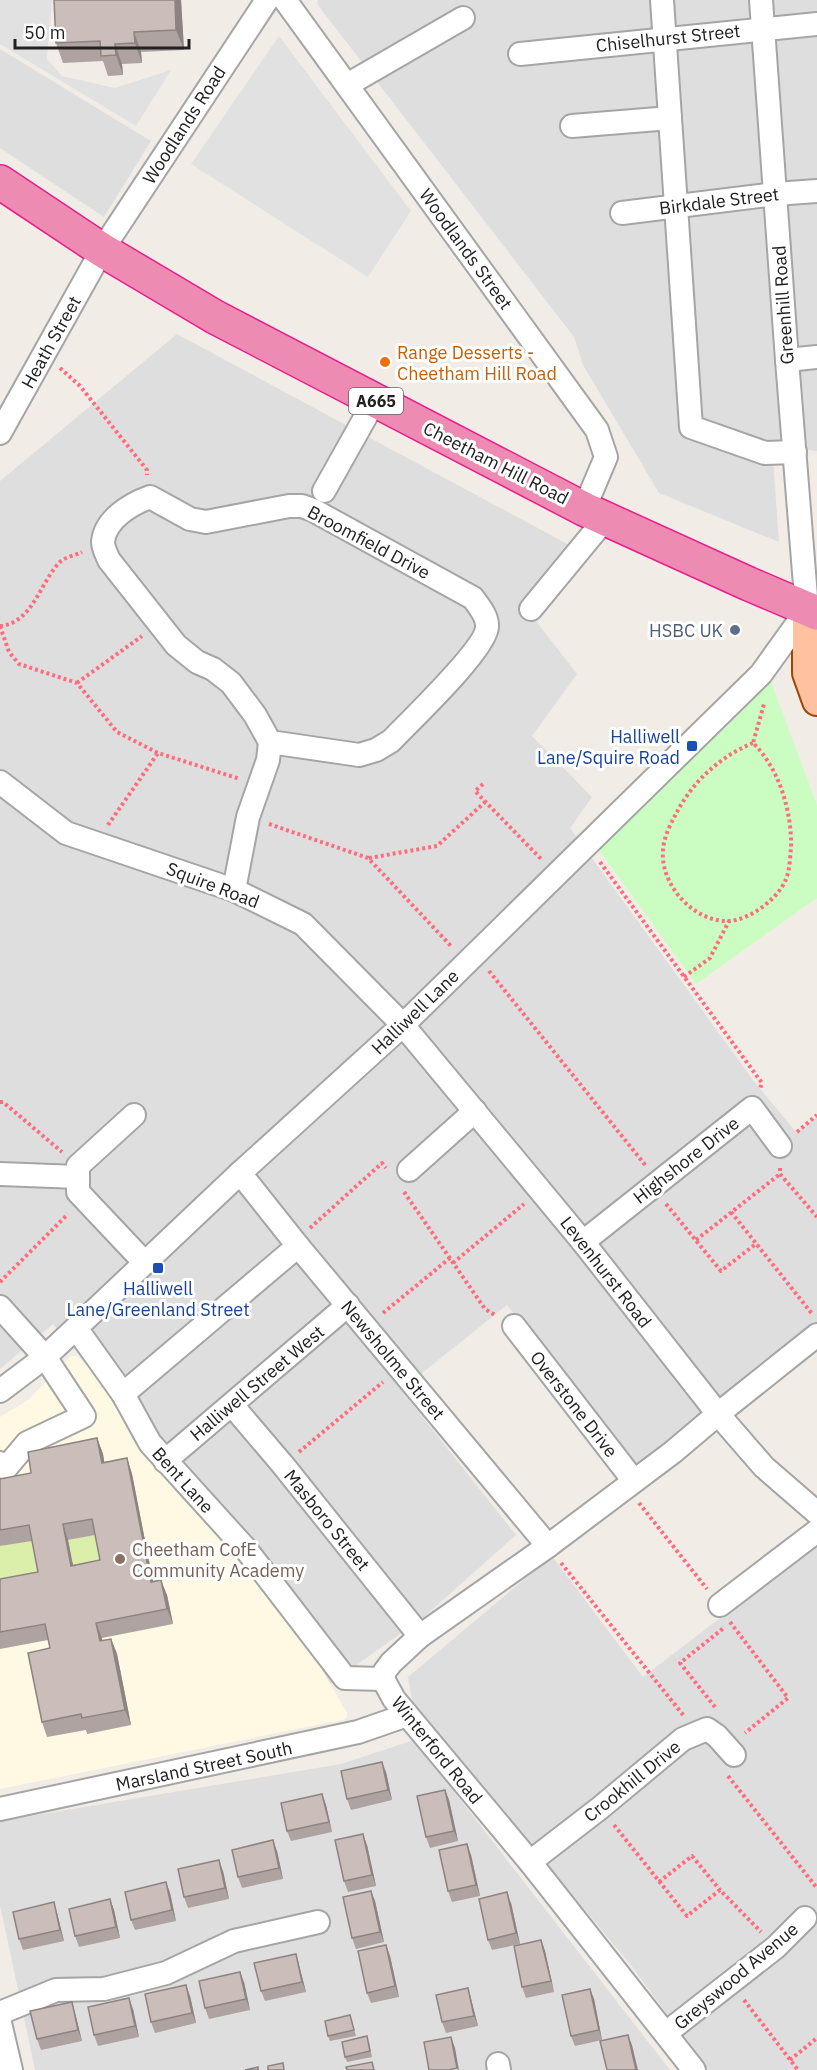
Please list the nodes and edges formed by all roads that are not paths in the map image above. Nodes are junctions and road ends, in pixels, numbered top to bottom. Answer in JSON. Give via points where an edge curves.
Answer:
{"nodes":[{"id":1,"x":267,"y":0,"type":"edge"},
{"id":2,"x":285,"y":0,"type":"edge"},
{"id":3,"x":662,"y":0,"type":"edge"},
{"id":4,"x":761,"y":0,"type":"edge"},
{"id":5,"x":463,"y":18,"type":"dead end"},
{"id":6,"x":817,"y":24,"type":"edge"},
{"id":7,"x":763,"y":28,"type":"junction"},
{"id":8,"x":665,"y":39,"type":"junction"},
{"id":9,"x":520,"y":54,"type":"dead end"},
{"id":10,"x":347,"y":85,"type":"junction"},
{"id":11,"x":670,"y":118,"type":"junction"},
{"id":12,"x":572,"y":126,"type":"dead end"},
{"id":13,"x":0,"y":182,"type":"edge"},
{"id":14,"x":817,"y":191,"type":"edge"},
{"id":15,"x":775,"y":194,"type":"junction"},
{"id":16,"x":676,"y":207,"type":"junction"},
{"id":17,"x":622,"y":213,"type":"dead end"},
{"id":18,"x":102,"y":250,"type":"junction"},
{"id":19,"x":817,"y":357,"type":"edge"},
{"id":20,"x":787,"y":360,"type":"junction"},
{"id":21,"x":375,"y":400,"type":"junction"},
{"id":22,"x":0,"y":433,"type":"edge"},
{"id":23,"x":795,"y":452,"type":"junction"},
{"id":24,"x":324,"y":491,"type":"dead end"},
{"id":25,"x":595,"y":514,"type":"junction"},
{"id":26,"x":531,"y":609,"type":"dead end"},
{"id":27,"x":812,"y":611,"type":"edge"},
{"id":28,"x":817,"y":701,"type":"edge"},
{"id":29,"x":270,"y":742,"type":"junction"},
{"id":30,"x":0,"y":782,"type":"edge"},
{"id":31,"x":234,"y":890,"type":"junction"},
{"id":32,"x":403,"y":1024,"type":"junction"},
{"id":33,"x":474,"y":1111,"type":"junction"},
{"id":34,"x":134,"y":1114,"type":"dead end"},
{"id":35,"x":780,"y":1146,"type":"road end"},
{"id":36,"x":240,"y":1173,"type":"junction"},
{"id":37,"x":0,"y":1174,"type":"edge"},
{"id":38,"x":403,"y":1177,"type":"road end"},
{"id":39,"x":80,"y":1181,"type":"junction"},
{"id":40,"x":583,"y":1242,"type":"junction"},
{"id":41,"x":296,"y":1244,"type":"junction"},
{"id":42,"x":145,"y":1263,"type":"junction"},
{"id":43,"x":348,"y":1305,"type":"junction"},
{"id":44,"x":0,"y":1307,"type":"edge"},
{"id":45,"x":514,"y":1326,"type":"road end"},
{"id":46,"x":76,"y":1329,"type":"junction"},
{"id":47,"x":817,"y":1335,"type":"edge"},
{"id":48,"x":45,"y":1357,"type":"junction"},
{"id":49,"x":0,"y":1391,"type":"edge"},
{"id":50,"x":123,"y":1394,"type":"junction"},
{"id":51,"x":232,"y":1405,"type":"junction"},
{"id":52,"x":718,"y":1414,"type":"junction"},
{"id":53,"x":165,"y":1461,"type":"junction"},
{"id":54,"x":2,"y":1468,"type":"edge"},
{"id":55,"x":634,"y":1481,"type":"junction"},
{"id":56,"x":817,"y":1513,"type":"edge"},
{"id":57,"x":817,"y":1531,"type":"edge"},
{"id":58,"x":548,"y":1546,"type":"junction"},
{"id":59,"x":725,"y":1614,"type":"road end"},
{"id":60,"x":420,"y":1636,"type":"junction"},
{"id":61,"x":383,"y":1679,"type":"junction"},
{"id":62,"x":407,"y":1715,"type":"junction"},
{"id":63,"x":734,"y":1755,"type":"road end"},
{"id":64,"x":0,"y":1809,"type":"edge"},
{"id":65,"x":530,"y":1862,"type":"junction"},
{"id":66,"x":805,"y":1918,"type":"dead end"},
{"id":67,"x":318,"y":1922,"type":"dead end"},
{"id":68,"x":0,"y":2013,"type":"edge"},
{"id":69,"x":0,"y":2023,"type":"edge"},
{"id":70,"x":666,"y":2033,"type":"junction"},
{"id":71,"x":11,"y":2070,"type":"edge"},
{"id":72,"x":694,"y":2070,"type":"edge"}],
"edges":[{"from":1,"to":18,"type":"street","name":"Woodlands Road"},
{"from":2,"to":10,"type":"street","name":"Woodlands Street"},
{"from":3,"to":8,"type":"street"},
{"from":4,"to":7,"type":"street","name":"Greenhill Road"},
{"from":5,"to":10,"type":"street"},
{"from":6,"to":7,"type":"street","name":"Chiselhurst Street"},
{"from":7,"to":8,"type":"street","name":"Chiselhurst Street"},
{"from":7,"to":15,"type":"street","name":"Greenhill Road"},
{"from":8,"to":9,"type":"street","name":"Chiselhurst Street"},
{"from":8,"to":11,"type":"street"},
{"from":10,"to":25,"type":"street","name":"Woodlands Street","via":[[597,430],[606,457]]},
{"from":11,"to":12,"type":"street"},
{"from":11,"to":16,"type":"street"},
{"from":13,"to":18,"type":"highway","name":"Cheetham Hill Road","number":"A665"},
{"from":14,"to":15,"type":"street","name":"Birkdale Street"},
{"from":15,"to":16,"type":"street","name":"Birkdale Street"},
{"from":15,"to":20,"type":"street","name":"Greenhill Road"},
{"from":16,"to":17,"type":"street","name":"Birkdale Street"},
{"from":16,"to":23,"type":"street","via":[[691,427],[765,453]]},
{"from":18,"to":21,"type":"highway","name":"Cheetham Hill Road","number":"A665","via":[[215,317]]},
{"from":18,"to":22,"type":"street","name":"Heath Street"},
{"from":19,"to":20,"type":"street"},
{"from":20,"to":23,"type":"street","name":"Greenhill Road"},
{"from":21,"to":24,"type":"street"},
{"from":21,"to":25,"type":"highway","name":"Cheetham Hill Road","number":"A665"},
{"from":23,"to":27,"type":"street","name":"Greenhill Road"},
{"from":25,"to":26,"type":"street","name":"Woodlands Street"},
{"from":25,"to":27,"type":"highway","name":"Cheetham Hill Road","number":"A665"},
{"from":27,"to":28,"type":"main road","via":[[807,673]]},
{"from":27,"to":32,"type":"street","name":"Halliwell Lane","via":[[761,674]]},
{"from":29,"to":29,"type":"street","name":"Broomfield Drive","via":[[359,755],[392,741],[484,639],[488,626],[482,610],[473,598],[302,506],[206,522],[183,516],[150,497],[134,502],[114,519],[104,536],[109,560],[176,645],[231,683]]},
{"from":29,"to":31,"type":"street","via":[[268,760],[248,817]]},
{"from":30,"to":31,"type":"street","name":"Squire Road","via":[[66,833]]},
{"from":31,"to":32,"type":"street","name":"Squire Road","via":[[303,924]]},
{"from":32,"to":33,"type":"street","name":"Levenhurst Road"},
{"from":32,"to":36,"type":"street","name":"Halliwell Lane"},
{"from":33,"to":38,"type":"street"},
{"from":33,"to":40,"type":"street","name":"Levenhurst Road"},
{"from":34,"to":39,"type":"street"},
{"from":35,"to":40,"type":"street","name":"Highshore Drive","via":[[752,1108]]},
{"from":36,"to":41,"type":"street","name":"Newsholme Street"},
{"from":36,"to":42,"type":"street","name":"Halliwell Lane"},
{"from":37,"to":39,"type":"street"},
{"from":39,"to":42,"type":"street"},
{"from":40,"to":52,"type":"street","name":"Levenhurst Road"},
{"from":41,"to":43,"type":"street","name":"Newsholme Street"},
{"from":41,"to":50,"type":"street"},
{"from":42,"to":46,"type":"street","name":"Halliwell Lane"},
{"from":43,"to":51,"type":"street","name":"Halliwell Street West"},
{"from":43,"to":58,"type":"street","name":"Newsholme Street"},
{"from":44,"to":48,"type":"street"},
{"from":45,"to":55,"type":"street","name":"Overstone Drive"},
{"from":46,"to":48,"type":"street","name":"Halliwell Lane"},
{"from":46,"to":50,"type":"street","name":"Bent Lane"},
{"from":47,"to":52,"type":"street","name":"Winterford Road"},
{"from":48,"to":49,"type":"street","name":"Halliwell Lane"},
{"from":48,"to":54,"type":"street","via":[[84,1416],[27,1443]]},
{"from":50,"to":53,"type":"street","name":"Bent Lane","via":[[150,1443]]},
{"from":51,"to":53,"type":"street","name":"Halliwell Street West"},
{"from":51,"to":60,"type":"street","name":"Masboro Street"},
{"from":52,"to":55,"type":"street","name":"Winterford Road"},
{"from":52,"to":56,"type":"street","name":"Levenhurst Road","via":[[764,1467]]},
{"from":53,"to":61,"type":"street","name":"Bent Lane","via":[[245,1548],[345,1678]]},
{"from":55,"to":58,"type":"street","name":"Winterford Road"},
{"from":57,"to":59,"type":"street"},
{"from":58,"to":60,"type":"street","name":"Winterford Road"},
{"from":60,"to":61,"type":"street","name":"Winterford Road","via":[[391,1663]]},
{"from":61,"to":62,"type":"street","name":"Winterford Road"},
{"from":62,"to":64,"type":"street","name":"Marsland Street South","via":[[358,1732]]},
{"from":62,"to":65,"type":"street","name":"Winterford Road"},
{"from":63,"to":65,"type":"street","name":"Crookhill Drive","via":[[717,1736],[701,1731],[683,1739]]},
{"from":65,"to":70,"type":"street","name":"Winterford Road"},
{"from":66,"to":70,"type":"street","name":"Greyswood Avenue","via":[[776,1947]]},
{"from":67,"to":68,"type":"street","via":[[234,1941],[166,1972],[104,1989],[56,1990]]},
{"from":69,"to":71,"type":"street"},
{"from":70,"to":72,"type":"street","name":"Winterford Road"}]}
